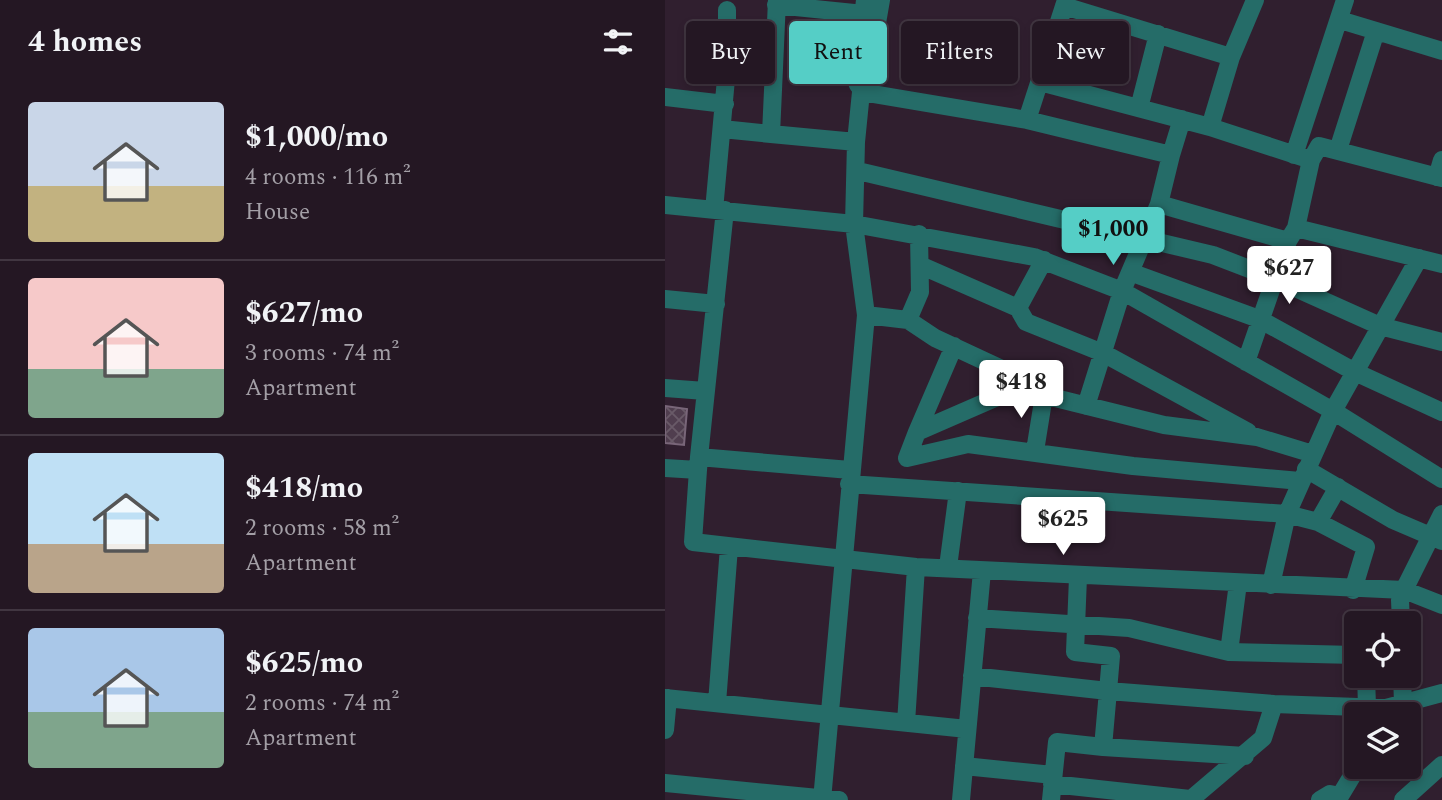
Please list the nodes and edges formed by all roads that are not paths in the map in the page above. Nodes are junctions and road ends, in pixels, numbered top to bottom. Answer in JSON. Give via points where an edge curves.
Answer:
{"nodes":[{"id":1,"x":881,"y":0,"type":"edge"},
{"id":2,"x":1255,"y":0,"type":"edge"},
{"id":3,"x":1345,"y":0,"type":"edge"},
{"id":4,"x":777,"y":3,"type":"edge"},
{"id":5,"x":1065,"y":3,"type":"edge"},
{"id":6,"x":865,"y":7,"type":"edge"},
{"id":7,"x":727,"y":10,"type":"dead end"},
{"id":8,"x":1340,"y":20,"type":"junction"},
{"id":9,"x":727,"y":21,"type":"edge"},
{"id":10,"x":1059,"y":21,"type":"edge"},
{"id":11,"x":1376,"y":31,"type":"junction"},
{"id":12,"x":1158,"y":34,"type":"junction"},
{"id":13,"x":775,"y":46,"type":"edge"},
{"id":14,"x":1442,"y":51,"type":"edge"},
{"id":15,"x":1231,"y":57,"type":"junction"},
{"id":16,"x":726,"y":84,"type":"edge"},
{"id":17,"x":773,"y":84,"type":"edge"},
{"id":18,"x":1038,"y":84,"type":"edge"},
{"id":19,"x":1047,"y":84,"type":"edge"},
{"id":20,"x":861,"y":92,"type":"junction"},
{"id":21,"x":665,"y":97,"type":"edge"},
{"id":22,"x":725,"y":104,"type":"junction"},
{"id":23,"x":1139,"y":108,"type":"junction"},
{"id":24,"x":1182,"y":119,"type":"junction"},
{"id":25,"x":1027,"y":120,"type":"junction"},
{"id":26,"x":1210,"y":127,"type":"junction"},
{"id":27,"x":722,"y":129,"type":"junction"},
{"id":28,"x":771,"y":134,"type":"junction"},
{"id":29,"x":856,"y":142,"type":"junction"},
{"id":30,"x":1338,"y":150,"type":"junction"},
{"id":31,"x":1171,"y":155,"type":"junction"},
{"id":32,"x":1303,"y":158,"type":"junction"},
{"id":33,"x":858,"y":171,"type":"junction"},
{"id":34,"x":1440,"y":172,"type":"edge"},
{"id":35,"x":1159,"y":204,"type":"junction"},
{"id":36,"x":665,"y":205,"type":"edge"},
{"id":37,"x":720,"y":210,"type":"junction"},
{"id":38,"x":854,"y":224,"type":"junction"},
{"id":39,"x":919,"y":234,"type":"junction"},
{"id":40,"x":1292,"y":234,"type":"junction"},
{"id":41,"x":1143,"y":240,"type":"junction"},
{"id":42,"x":1419,"y":258,"type":"junction"},
{"id":43,"x":1044,"y":261,"type":"junction"},
{"id":44,"x":1442,"y":264,"type":"edge"},
{"id":45,"x":922,"y":265,"type":"junction"},
{"id":46,"x":1130,"y":272,"type":"junction"},
{"id":47,"x":1273,"y":278,"type":"junction"},
{"id":48,"x":1122,"y":291,"type":"junction"},
{"id":49,"x":665,"y":299,"type":"edge"},
{"id":50,"x":716,"y":304,"type":"junction"},
{"id":51,"x":1018,"y":308,"type":"junction"},
{"id":52,"x":866,"y":315,"type":"junction"},
{"id":53,"x":1259,"y":319,"type":"junction"},
{"id":54,"x":908,"y":320,"type":"junction"},
{"id":55,"x":1380,"y":326,"type":"junction"},
{"id":56,"x":1442,"y":342,"type":"edge"},
{"id":57,"x":954,"y":346,"type":"junction"},
{"id":58,"x":1103,"y":353,"type":"junction"},
{"id":59,"x":1245,"y":362,"type":"junction"},
{"id":60,"x":1355,"y":372,"type":"junction"},
{"id":61,"x":665,"y":388,"type":"edge"},
{"id":62,"x":705,"y":391,"type":"junction"},
{"id":63,"x":1040,"y":394,"type":"junction"},
{"id":64,"x":1086,"y":406,"type":"junction"},
{"id":65,"x":1333,"y":411,"type":"junction"},
{"id":66,"x":1442,"y":412,"type":"edge"},
{"id":67,"x":917,"y":432,"type":"junction"},
{"id":68,"x":1257,"y":437,"type":"junction"},
{"id":69,"x":1035,"y":451,"type":"junction"},
{"id":70,"x":698,"y":463,"type":"junction"},
{"id":71,"x":665,"y":468,"type":"edge"},
{"id":72,"x":1307,"y":468,"type":"junction"},
{"id":73,"x":850,"y":477,"type":"junction"},
{"id":74,"x":1442,"y":479,"type":"edge"},
{"id":75,"x":1338,"y":487,"type":"junction"},
{"id":76,"x":958,"y":491,"type":"junction"},
{"id":77,"x":1287,"y":514,"type":"junction"},
{"id":78,"x":1442,"y":514,"type":"edge"},
{"id":79,"x":1318,"y":522,"type":"junction"},
{"id":80,"x":1437,"y":538,"type":"edge"},
{"id":81,"x":729,"y":547,"type":"junction"},
{"id":82,"x":843,"y":559,"type":"junction"},
{"id":83,"x":916,"y":567,"type":"junction"},
{"id":84,"x":947,"y":567,"type":"junction"},
{"id":85,"x":982,"y":570,"type":"junction"},
{"id":86,"x":1078,"y":577,"type":"junction"},
{"id":87,"x":1238,"y":583,"type":"junction"},
{"id":88,"x":1271,"y":585,"type":"junction"},
{"id":89,"x":1353,"y":590,"type":"junction"},
{"id":90,"x":1404,"y":590,"type":"junction"},
{"id":91,"x":1442,"y":605,"type":"edge"},
{"id":92,"x":1400,"y":611,"type":"edge"},
{"id":93,"x":977,"y":618,"type":"junction"},
{"id":94,"x":1076,"y":625,"type":"junction"},
{"id":95,"x":1229,"y":652,"type":"junction"},
{"id":96,"x":1344,"y":655,"type":"edge"},
{"id":97,"x":972,"y":676,"type":"junction"},
{"id":98,"x":1108,"y":691,"type":"junction"},
{"id":99,"x":1442,"y":693,"type":"edge"},
{"id":100,"x":667,"y":698,"type":"edge"},
{"id":101,"x":1408,"y":702,"type":"edge"},
{"id":102,"x":717,"y":703,"type":"junction"},
{"id":103,"x":1274,"y":704,"type":"junction"},
{"id":104,"x":1344,"y":707,"type":"edge"},
{"id":105,"x":830,"y":716,"type":"junction"},
{"id":106,"x":905,"y":723,"type":"junction"},
{"id":107,"x":967,"y":729,"type":"junction"},
{"id":108,"x":665,"y":730,"type":"edge"},
{"id":109,"x":1103,"y":747,"type":"junction"},
{"id":110,"x":1245,"y":756,"type":"junction"},
{"id":111,"x":1442,"y":765,"type":"edge"},
{"id":112,"x":964,"y":766,"type":"junction"},
{"id":113,"x":1351,"y":779,"type":"edge"},
{"id":114,"x":665,"y":783,"type":"edge"},
{"id":115,"x":1052,"y":786,"type":"edge"},
{"id":116,"x":1341,"y":798,"type":"edge"},
{"id":117,"x":1190,"y":799,"type":"edge"},
{"id":118,"x":828,"y":800,"type":"edge"},
{"id":119,"x":961,"y":800,"type":"edge"},
{"id":120,"x":1320,"y":800,"type":"edge"},
{"id":121,"x":1403,"y":800,"type":"edge"}],
"edges":[{"from":1,"to":20,"type":"street","via":[[867,81]]},
{"from":2,"to":15,"type":"street"},
{"from":3,"to":8,"type":"street"},
{"from":4,"to":6,"type":"street"},
{"from":4,"to":13,"type":"street"},
{"from":5,"to":10,"type":"street"},
{"from":5,"to":12,"type":"street"},
{"from":6,"to":20,"type":"street","via":[[856,80]]},
{"from":7,"to":9,"type":"street"},
{"from":8,"to":11,"type":"street"},
{"from":8,"to":32,"type":"street"},
{"from":11,"to":14,"type":"street"},
{"from":11,"to":30,"type":"street"},
{"from":12,"to":15,"type":"street"},
{"from":12,"to":23,"type":"street"},
{"from":15,"to":26,"type":"street"},
{"from":16,"to":22,"type":"street"},
{"from":17,"to":28,"type":"street"},
{"from":18,"to":25,"type":"street"},
{"from":19,"to":23,"type":"street"},
{"from":20,"to":25,"type":"street"},
{"from":20,"to":29,"type":"street"},
{"from":21,"to":22,"type":"street"},
{"from":22,"to":27,"type":"street"},
{"from":23,"to":24,"type":"street"},
{"from":24,"to":26,"type":"street"},
{"from":24,"to":31,"type":"street"},
{"from":25,"to":31,"type":"street"},
{"from":26,"to":32,"type":"street"},
{"from":27,"to":28,"type":"street"},
{"from":27,"to":37,"type":"street"},
{"from":28,"to":29,"type":"street"},
{"from":29,"to":33,"type":"street"},
{"from":30,"to":32,"type":"street","via":[[1319,146]]},
{"from":30,"to":34,"type":"street"},
{"from":31,"to":35,"type":"street"},
{"from":32,"to":40,"type":"street"},
{"from":33,"to":38,"type":"street"},
{"from":33,"to":41,"type":"street"},
{"from":35,"to":40,"type":"street"},
{"from":35,"to":41,"type":"street"},
{"from":36,"to":37,"type":"street"},
{"from":37,"to":38,"type":"street"},
{"from":37,"to":50,"type":"street"},
{"from":38,"to":39,"type":"street"},
{"from":38,"to":52,"type":"street"},
{"from":39,"to":43,"type":"street"},
{"from":39,"to":45,"type":"street"},
{"from":40,"to":42,"type":"street"},
{"from":40,"to":47,"type":"street"},
{"from":41,"to":46,"type":"street"},
{"from":41,"to":47,"type":"street","via":[[1213,255]]},
{"from":42,"to":44,"type":"street"},
{"from":42,"to":55,"type":"street"},
{"from":43,"to":48,"type":"street"},
{"from":43,"to":51,"type":"street"},
{"from":45,"to":51,"type":"street"},
{"from":45,"to":54,"type":"street","via":[[920,292]]},
{"from":46,"to":48,"type":"street"},
{"from":46,"to":53,"type":"street"},
{"from":47,"to":53,"type":"street"},
{"from":47,"to":55,"type":"street"},
{"from":48,"to":58,"type":"street"},
{"from":48,"to":59,"type":"street"},
{"from":49,"to":50,"type":"street"},
{"from":50,"to":62,"type":"street"},
{"from":51,"to":58,"type":"street","via":[[1027,322]]},
{"from":52,"to":54,"type":"street"},
{"from":52,"to":73,"type":"street"},
{"from":53,"to":59,"type":"street"},
{"from":53,"to":60,"type":"street"},
{"from":54,"to":57,"type":"street"},
{"from":55,"to":56,"type":"street"},
{"from":55,"to":60,"type":"street"},
{"from":57,"to":63,"type":"street","via":[[1008,372]]},
{"from":57,"to":67,"type":"street"},
{"from":58,"to":64,"type":"street"},
{"from":58,"to":68,"type":"street"},
{"from":59,"to":65,"type":"street"},
{"from":60,"to":65,"type":"street"},
{"from":60,"to":66,"type":"street"},
{"from":61,"to":62,"type":"street"},
{"from":62,"to":70,"type":"street"},
{"from":63,"to":64,"type":"street"},
{"from":63,"to":67,"type":"street","via":[[1002,395]]},
{"from":63,"to":69,"type":"street"},
{"from":64,"to":68,"type":"street","via":[[1164,425]]},
{"from":65,"to":72,"type":"street"},
{"from":65,"to":74,"type":"street"},
{"from":67,"to":69,"type":"street","via":[[907,458],[968,444]]},
{"from":68,"to":72,"type":"street"},
{"from":69,"to":72,"type":"street","via":[[1133,466]]},
{"from":70,"to":71,"type":"street"},
{"from":70,"to":73,"type":"street"},
{"from":70,"to":81,"type":"street","via":[[693,542]]},
{"from":72,"to":75,"type":"street"},
{"from":72,"to":77,"type":"street"},
{"from":73,"to":76,"type":"street"},
{"from":73,"to":82,"type":"street"},
{"from":75,"to":79,"type":"street"},
{"from":75,"to":80,"type":"street","via":[[1394,520]]},
{"from":76,"to":77,"type":"street"},
{"from":76,"to":84,"type":"street"},
{"from":77,"to":79,"type":"street"},
{"from":77,"to":88,"type":"street"},
{"from":78,"to":80,"type":"street"},
{"from":79,"to":89,"type":"street","via":[[1366,547]]},
{"from":80,"to":90,"type":"street"},
{"from":81,"to":82,"type":"street"},
{"from":81,"to":102,"type":"street"},
{"from":82,"to":83,"type":"street"},
{"from":82,"to":105,"type":"street"},
{"from":83,"to":84,"type":"street"},
{"from":83,"to":106,"type":"street"},
{"from":84,"to":85,"type":"street"},
{"from":85,"to":86,"type":"street"},
{"from":85,"to":93,"type":"street"},
{"from":86,"to":87,"type":"street"},
{"from":86,"to":94,"type":"street"},
{"from":87,"to":88,"type":"street"},
{"from":87,"to":95,"type":"street"},
{"from":88,"to":89,"type":"street"},
{"from":89,"to":90,"type":"street"},
{"from":90,"to":91,"type":"street"},
{"from":90,"to":92,"type":"street"},
{"from":93,"to":94,"type":"street"},
{"from":93,"to":97,"type":"street"},
{"from":94,"to":95,"type":"street","via":[[1129,628]]},
{"from":94,"to":98,"type":"street","via":[[1075,652],[1111,656]]},
{"from":95,"to":96,"type":"street"},
{"from":97,"to":98,"type":"street"},
{"from":97,"to":107,"type":"street"},
{"from":98,"to":103,"type":"street"},
{"from":98,"to":109,"type":"street"},
{"from":99,"to":101,"type":"street"},
{"from":100,"to":102,"type":"street"},
{"from":100,"to":108,"type":"street"},
{"from":102,"to":105,"type":"street"},
{"from":103,"to":104,"type":"street"},
{"from":103,"to":110,"type":"street","via":[[1263,738]]},
{"from":105,"to":106,"type":"street"},
{"from":105,"to":118,"type":"street"},
{"from":106,"to":107,"type":"street"},
{"from":107,"to":112,"type":"street"},
{"from":109,"to":110,"type":"street"},
{"from":109,"to":115,"type":"street","via":[[1057,742]]},
{"from":110,"to":117,"type":"street"},
{"from":111,"to":121,"type":"street"},
{"from":112,"to":115,"type":"street"},
{"from":112,"to":119,"type":"street"},
{"from":113,"to":116,"type":"street"},
{"from":114,"to":118,"type":"street"},
{"from":115,"to":117,"type":"street"},
{"from":116,"to":120,"type":"street","via":[[1330,794]]}]}
